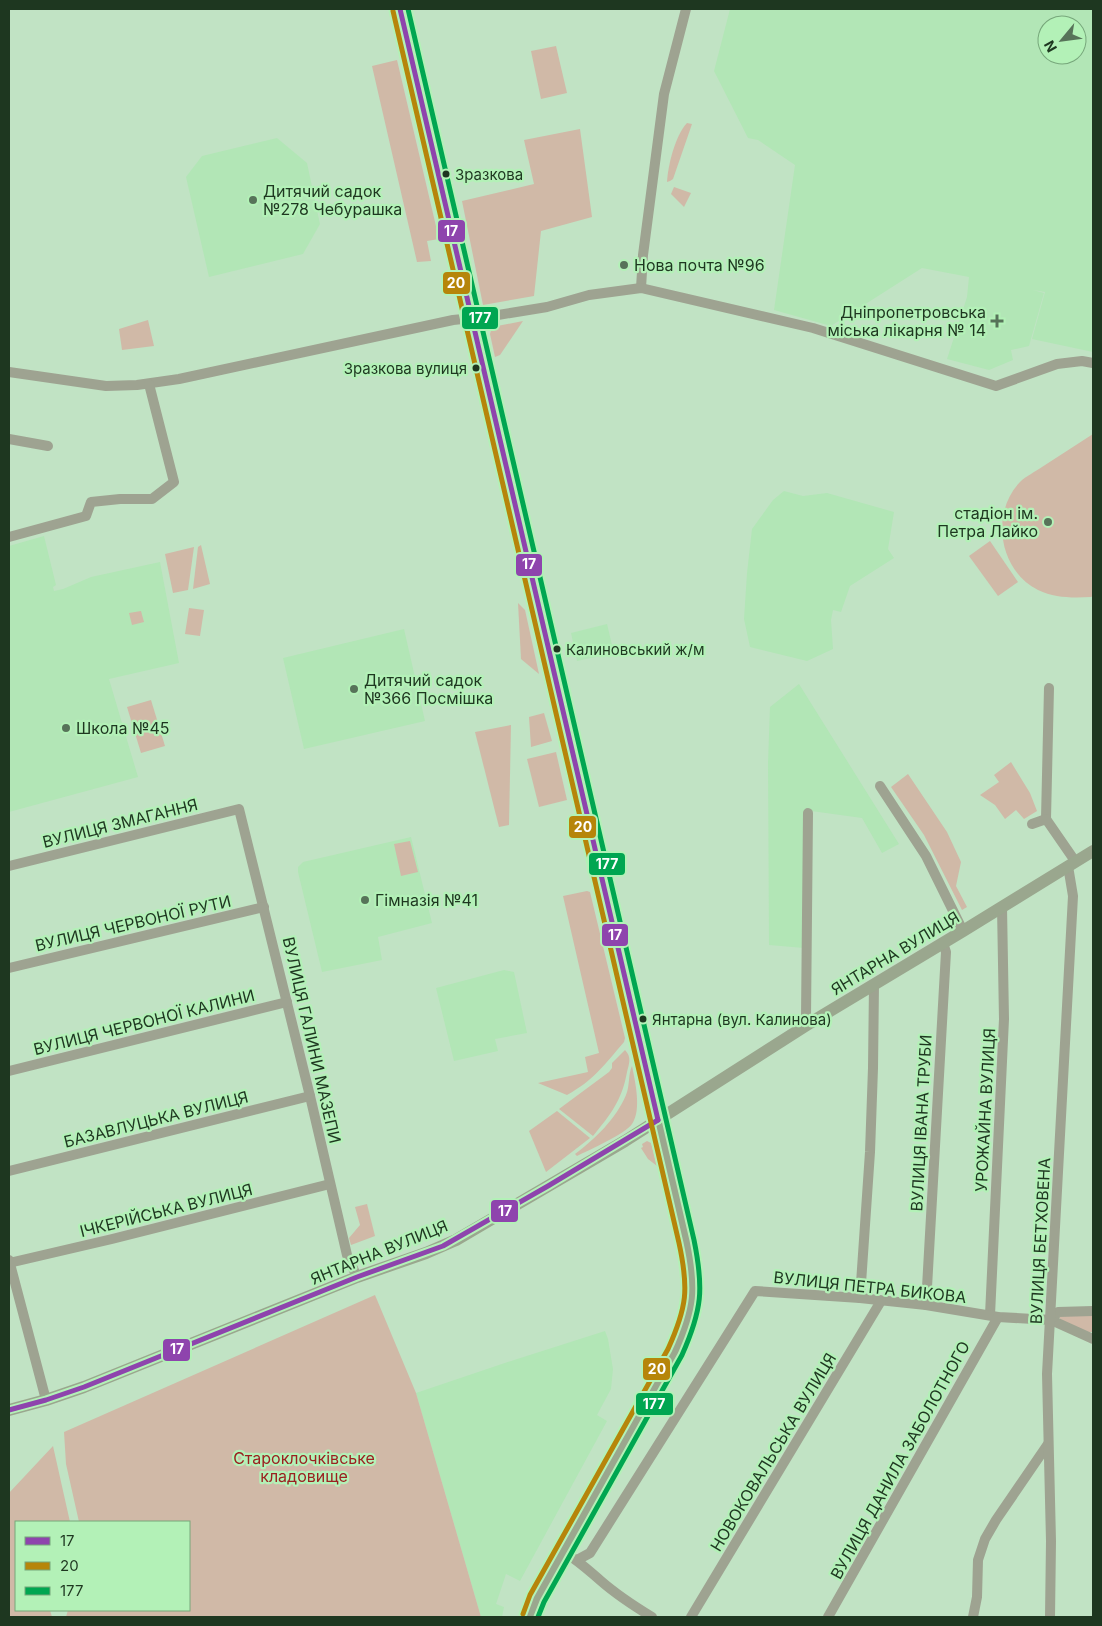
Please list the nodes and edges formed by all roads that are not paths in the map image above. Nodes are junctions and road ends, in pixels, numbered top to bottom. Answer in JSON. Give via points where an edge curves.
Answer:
{"nodes":[{"id":1,"x":400,"y":9,"type":"edge"},
{"id":2,"x":686,"y":9,"type":"edge"},
{"id":3,"x":641,"y":288,"type":"junction"},
{"id":4,"x":472,"y":318,"type":"junction"},
{"id":5,"x":1093,"y":363,"type":"edge"},
{"id":6,"x":9,"y":372,"type":"edge"},
{"id":7,"x":149,"y":384,"type":"junction"},
{"id":8,"x":9,"y":439,"type":"edge"},
{"id":9,"x":48,"y":446,"type":"dead end"},
{"id":10,"x":9,"y":537,"type":"edge"},
{"id":11,"x":1049,"y":688,"type":"dead end"},
{"id":12,"x":880,"y":786,"type":"dead end"},
{"id":13,"x":239,"y":808,"type":"joint"},
{"id":14,"x":808,"y":813,"type":"dead end"},
{"id":15,"x":1046,"y":819,"type":"junction"},
{"id":16,"x":1032,"y":824,"type":"dead end"},
{"id":17,"x":1093,"y":851,"type":"edge"},
{"id":18,"x":1072,"y":864,"type":"junction"},
{"id":19,"x":9,"y":866,"type":"edge"},
{"id":20,"x":264,"y":907,"type":"junction"},
{"id":21,"x":1002,"y":907,"type":"junction"},
{"id":22,"x":963,"y":931,"type":"junction"},
{"id":23,"x":943,"y":943,"type":"junction"},
{"id":24,"x":9,"y":968,"type":"edge"},
{"id":25,"x":874,"y":984,"type":"junction"},
{"id":26,"x":287,"y":1002,"type":"junction"},
{"id":27,"x":810,"y":1023,"type":"junction"},
{"id":28,"x":9,"y":1072,"type":"edge"},
{"id":29,"x":310,"y":1096,"type":"junction"},
{"id":30,"x":658,"y":1120,"type":"junction"},
{"id":31,"x":9,"y":1171,"type":"edge"},
{"id":32,"x":330,"y":1184,"type":"junction"},
{"id":33,"x":9,"y":1262,"type":"edge"},
{"id":34,"x":357,"y":1277,"type":"junction"},
{"id":35,"x":860,"y":1298,"type":"junction"},
{"id":36,"x":881,"y":1301,"type":"junction"},
{"id":37,"x":926,"y":1305,"type":"junction"},
{"id":38,"x":1093,"y":1311,"type":"edge"},
{"id":39,"x":994,"y":1316,"type":"junction"},
{"id":40,"x":1051,"y":1320,"type":"junction"},
{"id":41,"x":1093,"y":1339,"type":"edge"},
{"id":42,"x":46,"y":1400,"type":"junction"},
{"id":43,"x":9,"y":1410,"type":"edge"},
{"id":44,"x":1048,"y":1444,"type":"junction"},
{"id":45,"x":564,"y":1552,"type":"junction"},
{"id":46,"x":577,"y":1560,"type":"junction"},
{"id":47,"x":530,"y":1617,"type":"edge"},
{"id":48,"x":652,"y":1617,"type":"edge"},
{"id":49,"x":691,"y":1617,"type":"edge"},
{"id":50,"x":828,"y":1617,"type":"edge"},
{"id":51,"x":973,"y":1617,"type":"edge"},
{"id":52,"x":1050,"y":1617,"type":"edge"}],
"edges":[{"from":1,"to":4,"type":"main road"},
{"from":2,"to":3,"type":"street","via":[[664,94]]},
{"from":3,"to":4,"type":"street"},
{"from":3,"to":5,"type":"street","via":[[813,328],[996,386],[1057,364]]},
{"from":4,"to":7,"type":"street"},
{"from":4,"to":30,"type":"main road"},
{"from":6,"to":7,"type":"street","via":[[106,386]]},
{"from":7,"to":10,"type":"street","via":[[174,482],[152,499],[91,502],[86,516]]},
{"from":8,"to":9,"type":"street"},
{"from":11,"to":15,"type":"street"},
{"from":12,"to":22,"type":"street","via":[[926,856]]},
{"from":13,"to":19,"type":"street","name":"ВУЛИЦЯ ЗМАГАННЯ"},
{"from":13,"to":20,"type":"street","name":"ВУЛИЦЯ ГАЛИНИ МАЗЕПИ"},
{"from":14,"to":27,"type":"street","via":[[806,1017]]},
{"from":15,"to":16,"type":"street"},
{"from":15,"to":18,"type":"street"},
{"from":17,"to":18,"type":"main road","name":"ЯНТАРНА ВУЛИЦЯ"},
{"from":18,"to":21,"type":"main road","name":"ЯНТАРНА ВУЛИЦЯ"},
{"from":18,"to":40,"type":"street","name":"ВУЛИЦЯ БЕТХОВЕНА"},
{"from":20,"to":24,"type":"street","name":"ВУЛИЦЯ ЧЕРВОНОЇ РУТИ"},
{"from":20,"to":26,"type":"street","name":"ВУЛИЦЯ ГАЛИНИ МАЗЕПИ"},
{"from":21,"to":22,"type":"main road","name":"ЯНТАРНА ВУЛИЦЯ"},
{"from":21,"to":39,"type":"street","name":"УРОЖАЙНА ВУЛИЦЯ","via":[[1004,1019]]},
{"from":22,"to":23,"type":"main road","name":"ЯНТАРНА ВУЛИЦЯ"},
{"from":23,"to":25,"type":"main road","name":"ЯНТАРНА ВУЛИЦЯ"},
{"from":23,"to":37,"type":"street","name":"ВУЛИЦЯ ІВАНА ТРУБИ","via":[[946,952]]},
{"from":25,"to":27,"type":"main road","name":"ЯНТАРНА ВУЛИЦЯ"},
{"from":25,"to":35,"type":"street","via":[[870,1152]]},
{"from":26,"to":28,"type":"street","name":"ВУЛИЦЯ ЧЕРВОНОЇ КАЛИНИ"},
{"from":26,"to":29,"type":"street","name":"ВУЛИЦЯ ГАЛИНИ МАЗЕПИ"},
{"from":27,"to":30,"type":"main road","name":"ЯНТАРНА ВУЛИЦЯ"},
{"from":29,"to":31,"type":"street","name":"БАЗАВЛУЦЬКА ВУЛИЦЯ"},
{"from":29,"to":32,"type":"street","name":"ВУЛИЦЯ ГАЛИНИ МАЗЕПИ"},
{"from":30,"to":34,"type":"main road","name":"ЯНТАРНА ВУЛИЦЯ","via":[[456,1240]]},
{"from":30,"to":45,"type":"main road","via":[[690,1260],[691,1306],[675,1352]]},
{"from":32,"to":33,"type":"street","name":"ІЧКЕРІЙСЬКА ВУЛИЦЯ"},
{"from":32,"to":34,"type":"street","name":"ВУЛИЦЯ ГАЛИНИ МАЗЕПИ","via":[[348,1259]]},
{"from":33,"to":42,"type":"street"},
{"from":34,"to":42,"type":"main road","name":"ЯНТАРНА ВУЛИЦЯ","via":[[134,1368]]},
{"from":35,"to":36,"type":"street","name":"ВУЛИЦЯ ПЕТРА БИКОВА"},
{"from":35,"to":46,"type":"street","name":"ВУЛИЦЯ ПЕТРА БИКОВА","via":[[756,1291],[590,1553]]},
{"from":36,"to":37,"type":"street","name":"ВУЛИЦЯ ПЕТРА БИКОВА"},
{"from":36,"to":49,"type":"street","name":"НОВОКОВАЛЬСЬКА ВУЛИЦЯ"},
{"from":37,"to":39,"type":"street","name":"ВУЛИЦЯ ПЕТРА БИКОВА"},
{"from":38,"to":40,"type":"street","name":"ВУЛИЦЯ ПЕТРА БИКОВА","via":[[1058,1312]]},
{"from":39,"to":40,"type":"street","name":"ВУЛИЦЯ ПЕТРА БИКОВА"},
{"from":39,"to":50,"type":"street","name":"ВУЛИЦЯ ДАНИЛА ЗАБОЛОТНОГО"},
{"from":40,"to":41,"type":"street"},
{"from":40,"to":44,"type":"street","name":"ВУЛИЦЯ БЕТХОВЕНА","via":[[1047,1374]]},
{"from":42,"to":43,"type":"main road","name":"ЯНТАРНА ВУЛИЦЯ"},
{"from":44,"to":51,"type":"street","via":[[985,1539],[978,1560]]},
{"from":44,"to":52,"type":"street","name":"ВУЛИЦЯ БЕТХОВЕНА"},
{"from":45,"to":46,"type":"street"},
{"from":45,"to":47,"type":"main road"},
{"from":46,"to":48,"type":"street","via":[[623,1599]]}]}
